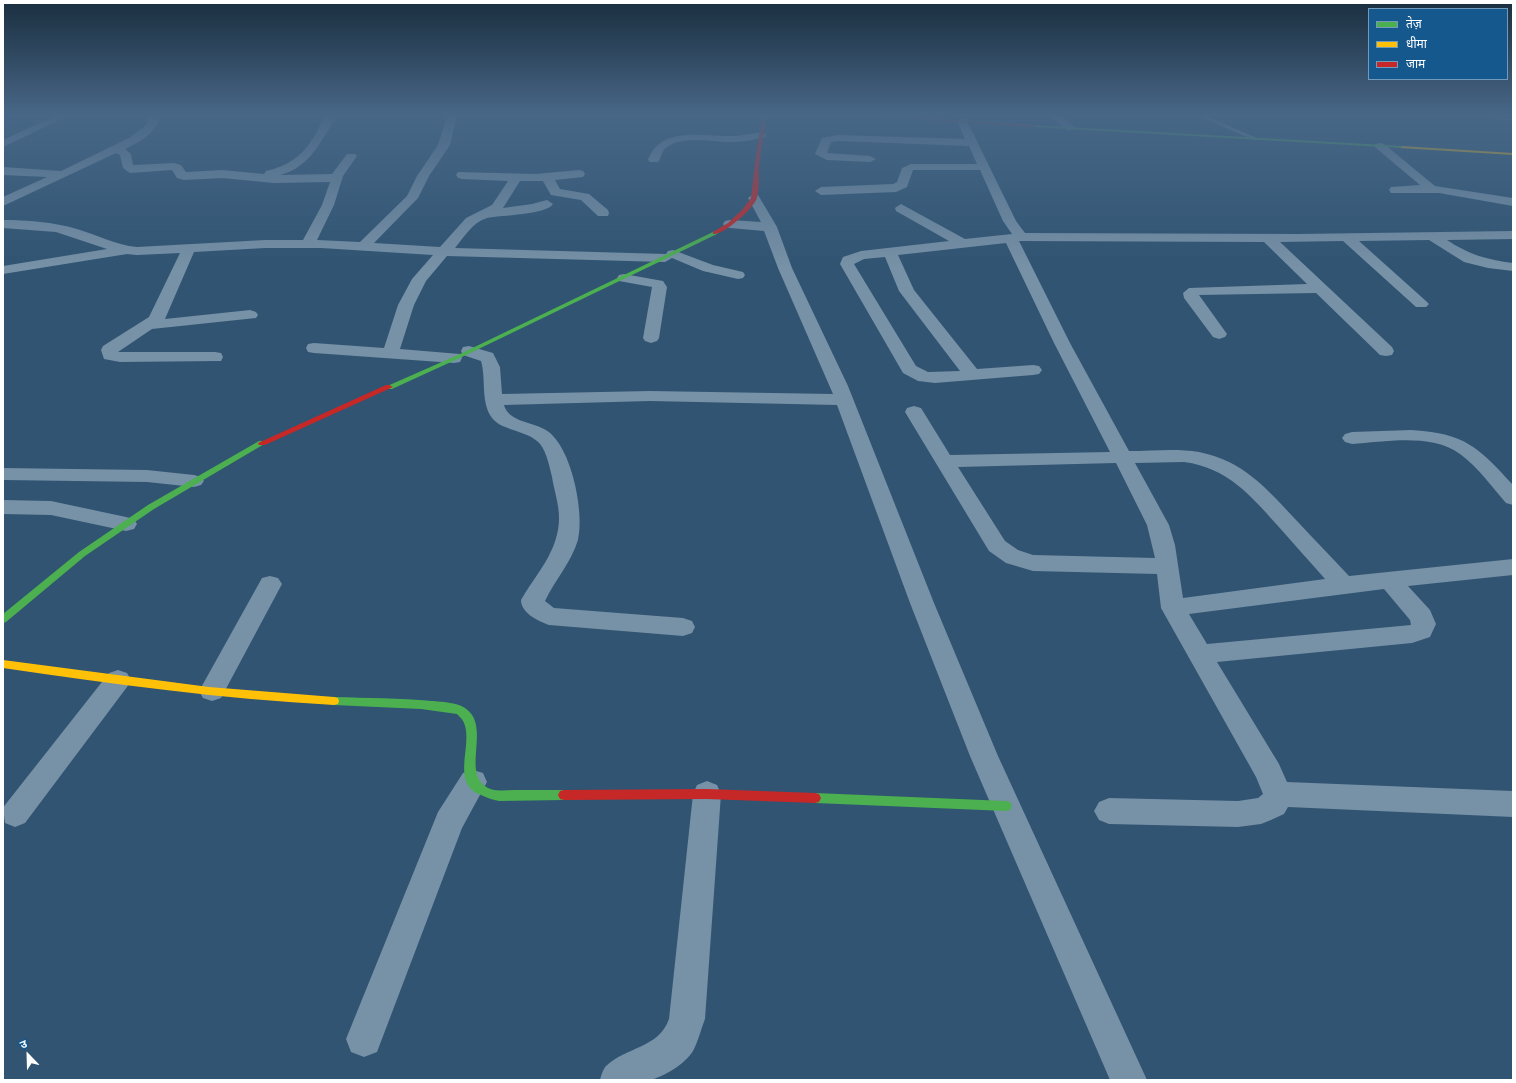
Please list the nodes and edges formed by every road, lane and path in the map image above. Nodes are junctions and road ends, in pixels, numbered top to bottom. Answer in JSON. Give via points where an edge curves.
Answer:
{"nodes":[{"id":1,"x":79,"y":167,"type":"edge"},
{"id":2,"x":128,"y":167,"type":"edge"},
{"id":3,"x":166,"y":167,"type":"edge"},
{"id":4,"x":176,"y":167,"type":"edge"},
{"id":5,"x":295,"y":167,"type":"edge"},
{"id":6,"x":344,"y":167,"type":"edge"},
{"id":7,"x":429,"y":167,"type":"edge"},
{"id":8,"x":757,"y":167,"type":"edge"},
{"id":9,"x":984,"y":167,"type":"joint"},
{"id":10,"x":1405,"y":167,"type":"edge"},
{"id":11,"x":3,"y":171,"type":"edge"},
{"id":12,"x":63,"y":174,"type":"junction"},
{"id":13,"x":579,"y":174,"type":"dead end"},
{"id":14,"x":462,"y":175,"type":"dead end"},
{"id":15,"x":255,"y":176,"type":"junction"},
{"id":16,"x":336,"y":178,"type":"junction"},
{"id":17,"x":548,"y":178,"type":"junction"},
{"id":18,"x":515,"y":179,"type":"junction"},
{"id":19,"x":1432,"y":189,"type":"junction"},
{"id":20,"x":1395,"y":190,"type":"dead end"},
{"id":21,"x":821,"y":191,"type":"dead end"},
{"id":22,"x":754,"y":198,"type":"junction"},
{"id":23,"x":3,"y":202,"type":"edge"},
{"id":24,"x":1513,"y":202,"type":"edge"},
{"id":25,"x":546,"y":204,"type":"dead end"},
{"id":26,"x":901,"y":208,"type":"dead end"},
{"id":27,"x":603,"y":213,"type":"dead end"},
{"id":28,"x":480,"y":216,"type":"junction"},
{"id":29,"x":3,"y":224,"type":"edge"},
{"id":30,"x":730,"y":224,"type":"junction"},
{"id":31,"x":770,"y":227,"type":"junction"},
{"id":32,"x":1513,"y":235,"type":"edge"},
{"id":33,"x":1432,"y":236,"type":"junction"},
{"id":34,"x":1016,"y":238,"type":"junction"},
{"id":35,"x":1268,"y":238,"type":"junction"},
{"id":36,"x":1347,"y":238,"type":"junction"},
{"id":37,"x":308,"y":244,"type":"junction"},
{"id":38,"x":964,"y":244,"type":"junction"},
{"id":39,"x":364,"y":246,"type":"junction"},
{"id":40,"x":189,"y":248,"type":"junction"},
{"id":41,"x":128,"y":250,"type":"junction"},
{"id":42,"x":445,"y":252,"type":"junction"},
{"id":43,"x":890,"y":252,"type":"junction"},
{"id":44,"x":669,"y":256,"type":"junction"},
{"id":45,"x":1513,"y":267,"type":"edge"},
{"id":46,"x":3,"y":270,"type":"edge"},
{"id":47,"x":738,"y":275,"type":"dead end"},
{"id":48,"x":624,"y":278,"type":"junction"},
{"id":49,"x":1320,"y":288,"type":"junction"},
{"id":50,"x":1421,"y":304,"type":"dead end"},
{"id":51,"x":250,"y":315,"type":"dead end"},
{"id":52,"x":149,"y":325,"type":"junction"},
{"id":53,"x":1219,"y":334,"type":"dead end"},
{"id":54,"x":651,"y":338,"type":"dead end"},
{"id":55,"x":314,"y":348,"type":"dead end"},
{"id":56,"x":1386,"y":351,"type":"dead end"},
{"id":57,"x":390,"y":354,"type":"junction"},
{"id":58,"x":462,"y":355,"type":"junction"},
{"id":59,"x":215,"y":357,"type":"dead end"},
{"id":60,"x":1034,"y":370,"type":"dead end"},
{"id":61,"x":972,"y":375,"type":"junction"},
{"id":62,"x":494,"y":400,"type":"junction"},
{"id":63,"x":844,"y":400,"type":"junction"},
{"id":64,"x":914,"y":412,"type":"dead end"},
{"id":65,"x":1352,"y":438,"type":"dead end"},
{"id":66,"x":1122,"y":456,"type":"junction"},
{"id":67,"x":945,"y":461,"type":"junction"},
{"id":68,"x":3,"y":474,"type":"edge"},
{"id":69,"x":194,"y":481,"type":"junction"},
{"id":70,"x":1513,"y":498,"type":"edge"},
{"id":71,"x":3,"y":508,"type":"edge"},
{"id":72,"x":126,"y":524,"type":"junction"},
{"id":73,"x":1166,"y":566,"type":"junction"},
{"id":74,"x":1513,"y":567,"type":"edge"},
{"id":75,"x":1390,"y":581,"type":"junction"},
{"id":76,"x":270,"y":584,"type":"dead end"},
{"id":77,"x":1344,"y":586,"type":"junction"},
{"id":78,"x":1173,"y":608,"type":"junction"},
{"id":79,"x":3,"y":619,"type":"edge"},
{"id":80,"x":683,"y":627,"type":"dead end"},
{"id":81,"x":1200,"y":654,"type":"junction"},
{"id":82,"x":3,"y":664,"type":"edge"},
{"id":83,"x":118,"y":680,"type":"junction"},
{"id":84,"x":212,"y":691,"type":"junction"},
{"id":85,"x":473,"y":782,"type":"junction"},
{"id":86,"x":707,"y":794,"type":"junction"},
{"id":87,"x":1277,"y":794,"type":"junction"},
{"id":88,"x":1513,"y":804,"type":"edge"},
{"id":89,"x":1006,"y":806,"type":"junction"},
{"id":90,"x":1109,"y":811,"type":"dead end"},
{"id":91,"x":15,"y":814,"type":"dead end"},
{"id":92,"x":364,"y":1039,"type":"dead end"},
{"id":93,"x":618,"y":1080,"type":"edge"},
{"id":94,"x":1129,"y":1080,"type":"edge"}],
"edges":[{"from":1,"to":12,"type":"street"},
{"from":2,"to":3,"type":"street","via":[[130,169]]},
{"from":4,"to":15,"type":"street","via":[[180,175],[184,176]]},
{"from":5,"to":15,"type":"street"},
{"from":6,"to":16,"type":"street"},
{"from":7,"to":39,"type":"street","via":[[412,198]]},
{"from":8,"to":22,"type":"street"},
{"from":9,"to":21,"type":"street","via":[[911,167],[906,170],[902,184],[896,188]]},
{"from":9,"to":34,"type":"street"},
{"from":10,"to":19,"type":"street"},
{"from":11,"to":12,"type":"street"},
{"from":12,"to":23,"type":"street"},
{"from":13,"to":17,"type":"street"},
{"from":14,"to":18,"type":"street"},
{"from":15,"to":16,"type":"street","via":[[309,180]]},
{"from":16,"to":37,"type":"street","via":[[328,205]]},
{"from":17,"to":18,"type":"street"},
{"from":17,"to":27,"type":"street","via":[[555,192],[585,197]]},
{"from":18,"to":28,"type":"street","via":[[497,208]]},
{"from":19,"to":20,"type":"street"},
{"from":19,"to":24,"type":"street"},
{"from":22,"to":30,"type":"street"},
{"from":22,"to":31,"type":"street"},
{"from":25,"to":28,"type":"street"},
{"from":26,"to":38,"type":"street"},
{"from":28,"to":42,"type":"street","via":[[471,221]]},
{"from":29,"to":41,"type":"street","via":[[58,228]]},
{"from":30,"to":31,"type":"street"},
{"from":30,"to":44,"type":"street"},
{"from":31,"to":63,"type":"street","via":[[785,268]]},
{"from":32,"to":33,"type":"street"},
{"from":33,"to":36,"type":"street"},
{"from":33,"to":45,"type":"street","via":[[1468,260]]},
{"from":34,"to":35,"type":"street"},
{"from":34,"to":38,"type":"street"},
{"from":34,"to":66,"type":"street","via":[[1062,343]]},
{"from":35,"to":36,"type":"street"},
{"from":35,"to":49,"type":"street"},
{"from":36,"to":50,"type":"street"},
{"from":37,"to":39,"type":"street"},
{"from":37,"to":40,"type":"street"},
{"from":38,"to":43,"type":"street"},
{"from":39,"to":42,"type":"street"},
{"from":40,"to":41,"type":"street"},
{"from":40,"to":52,"type":"street","via":[[159,314]]},
{"from":41,"to":46,"type":"street"},
{"from":42,"to":44,"type":"street"},
{"from":42,"to":57,"type":"street","via":[[428,268],[413,290]]},
{"from":43,"to":61,"type":"street","via":[[907,291]]},
{"from":43,"to":61,"type":"street","via":[[852,258],[847,264],[909,369],[924,377]]},
{"from":44,"to":47,"type":"street"},
{"from":44,"to":48,"type":"street"},
{"from":48,"to":54,"type":"street","via":[[658,284],[660,287]]},
{"from":48,"to":58,"type":"street"},
{"from":49,"to":53,"type":"street","via":[[1194,291],[1191,293],[1192,298]]},
{"from":49,"to":56,"type":"street"},
{"from":51,"to":52,"type":"street"},
{"from":52,"to":59,"type":"street","via":[[116,344],[109,350],[110,355]]},
{"from":55,"to":57,"type":"street"},
{"from":57,"to":58,"type":"street"},
{"from":58,"to":62,"type":"street","via":[[486,357],[490,360]]},
{"from":58,"to":69,"type":"street","via":[[259,445]]},
{"from":60,"to":61,"type":"street"},
{"from":62,"to":63,"type":"street","via":[[650,396]]},
{"from":62,"to":80,"type":"street","via":[[500,415],[508,421],[529,427],[551,445],[568,503],[570,519],[567,540],[533,600],[533,605],[549,616]]},
{"from":63,"to":89,"type":"street","via":[[922,603]]},
{"from":64,"to":67,"type":"street"},
{"from":65,"to":70,"type":"street","via":[[1446,439],[1466,449]]},
{"from":66,"to":67,"type":"street"},
{"from":66,"to":73,"type":"street","via":[[1158,525],[1164,545]]},
{"from":66,"to":77,"type":"street","via":[[1199,458],[1234,472],[1253,486]]},
{"from":67,"to":73,"type":"street","via":[[997,546],[1016,560],[1033,563]]},
{"from":68,"to":69,"type":"street","via":[[147,476]]},
{"from":69,"to":72,"type":"street"},
{"from":71,"to":72,"type":"street","via":[[51,508]]},
{"from":72,"to":79,"type":"street","via":[[82,554]]},
{"from":73,"to":78,"type":"street"},
{"from":74,"to":75,"type":"street"},
{"from":75,"to":77,"type":"street"},
{"from":75,"to":81,"type":"street","via":[[1421,616],[1424,624],[1421,631],[1412,634]]},
{"from":76,"to":84,"type":"street"},
{"from":77,"to":78,"type":"street"},
{"from":78,"to":81,"type":"street"},
{"from":81,"to":87,"type":"street","via":[[1269,772]]},
{"from":82,"to":83,"type":"street"},
{"from":83,"to":84,"type":"street"},
{"from":83,"to":91,"type":"street"},
{"from":84,"to":85,"type":"street","via":[[288,699],[432,706],[462,712],[470,724],[468,770]]},
{"from":85,"to":86,"type":"street","via":[[481,790],[494,794]]},
{"from":85,"to":92,"type":"street","via":[[449,822]]},
{"from":86,"to":89,"type":"street"},
{"from":86,"to":93,"type":"street","via":[[687,1019],[680,1039],[670,1050],[631,1070]]},
{"from":87,"to":88,"type":"street"},
{"from":87,"to":90,"type":"street","via":[[1274,805],[1261,811],[1238,814]]},
{"from":89,"to":94,"type":"street"}]}
